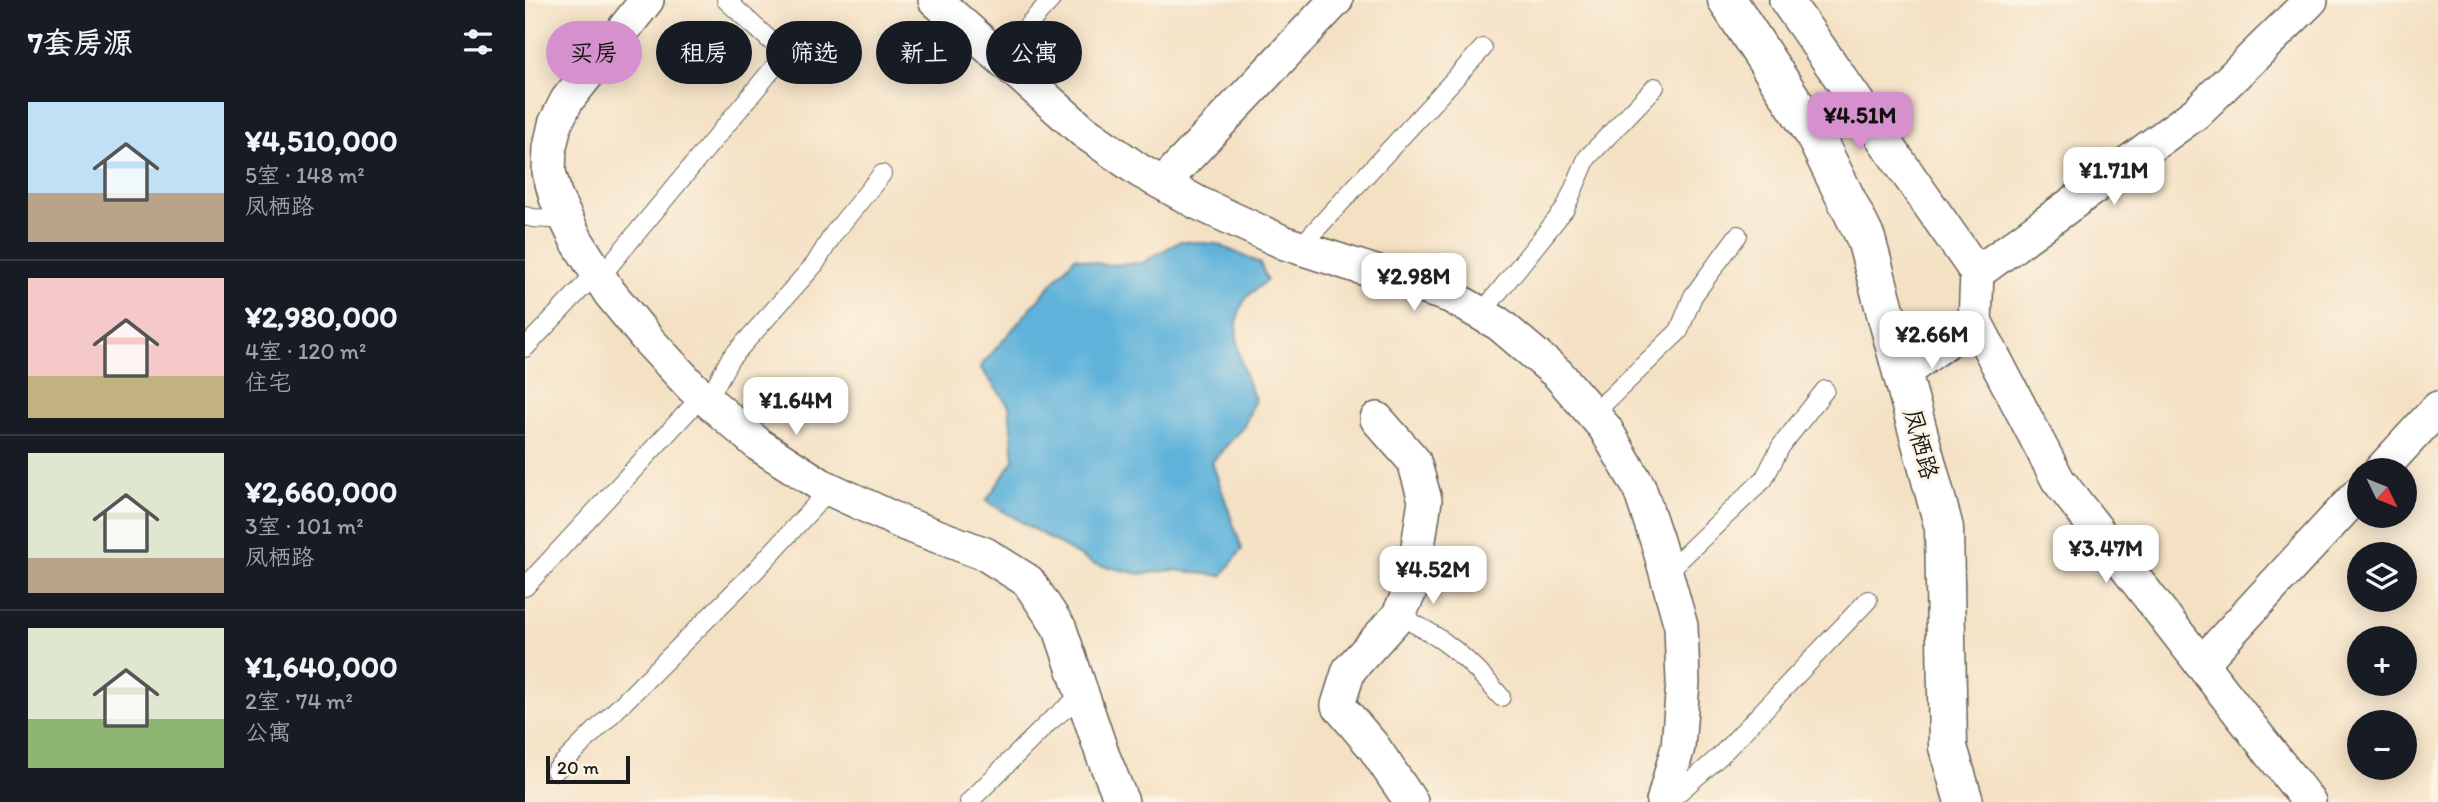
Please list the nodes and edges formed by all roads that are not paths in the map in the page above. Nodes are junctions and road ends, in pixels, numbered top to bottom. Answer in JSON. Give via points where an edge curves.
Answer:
{"nodes":[{"id":1,"x":647,"y":0,"type":"edge"},
{"id":2,"x":726,"y":0,"type":"edge"},
{"id":3,"x":935,"y":0,"type":"edge"},
{"id":4,"x":1051,"y":0,"type":"edge"},
{"id":5,"x":1336,"y":0,"type":"edge"},
{"id":6,"x":1727,"y":0,"type":"edge"},
{"id":7,"x":1786,"y":0,"type":"edge"},
{"id":8,"x":2311,"y":0,"type":"edge"},
{"id":9,"x":1032,"y":21,"type":"edge"},
{"id":10,"x":986,"y":45,"type":"edge"},
{"id":11,"x":1483,"y":48,"type":"dead end"},
{"id":12,"x":1030,"y":84,"type":"edge"},
{"id":13,"x":1655,"y":87,"type":"dead end"},
{"id":14,"x":882,"y":174,"type":"dead end"},
{"id":15,"x":1163,"y":183,"type":"junction"},
{"id":16,"x":525,"y":216,"type":"edge"},
{"id":17,"x":567,"y":220,"type":"junction"},
{"id":18,"x":1738,"y":235,"type":"dead end"},
{"id":19,"x":1299,"y":248,"type":"junction"},
{"id":20,"x":1977,"y":273,"type":"junction"},
{"id":21,"x":598,"y":274,"type":"junction"},
{"id":22,"x":1481,"y":314,"type":"junction"},
{"id":23,"x":1975,"y":321,"type":"junction"},
{"id":24,"x":525,"y":348,"type":"edge"},
{"id":25,"x":1902,"y":374,"type":"junction"},
{"id":26,"x":1825,"y":390,"type":"dead end"},
{"id":27,"x":704,"y":398,"type":"junction"},
{"id":28,"x":2438,"y":408,"type":"edge"},
{"id":29,"x":1593,"y":414,"type":"junction"},
{"id":30,"x":1377,"y":419,"type":"dead end"},
{"id":31,"x":2392,"y":458,"type":"edge"},
{"id":32,"x":830,"y":489,"type":"junction"},
{"id":33,"x":2347,"y":506,"type":"edge"},
{"id":34,"x":1666,"y":573,"type":"junction"},
{"id":35,"x":525,"y":587,"type":"edge"},
{"id":36,"x":1868,"y":600,"type":"dead end"},
{"id":37,"x":1398,"y":616,"type":"junction"},
{"id":38,"x":2201,"y":664,"type":"junction"},
{"id":39,"x":1082,"y":695,"type":"junction"},
{"id":40,"x":1501,"y":697,"type":"dead end"},
{"id":41,"x":555,"y":771,"type":"dead end"},
{"id":42,"x":969,"y":802,"type":"edge"},
{"id":43,"x":1122,"y":802,"type":"edge"},
{"id":44,"x":1411,"y":802,"type":"edge"},
{"id":45,"x":1666,"y":802,"type":"edge"},
{"id":46,"x":1963,"y":802,"type":"edge"},
{"id":47,"x":2309,"y":802,"type":"edge"}],
"edges":[{"from":1,"to":17,"type":"street","via":[[567,100],[555,124],[549,172]]},
{"from":2,"to":21,"type":"lane","via":[[785,54]]},
{"from":3,"to":10,"type":"street"},
{"from":4,"to":9,"type":"lane"},
{"from":5,"to":15,"type":"street"},
{"from":6,"to":25,"type":"street","name":"凤栖路","via":[[1813,132],[1866,239]]},
{"from":7,"to":20,"type":"street"},
{"from":8,"to":20,"type":"street","via":[[2196,113]]},
{"from":11,"to":19,"type":"lane"},
{"from":12,"to":15,"type":"street","via":[[1083,131]]},
{"from":13,"to":22,"type":"lane","via":[[1587,158],[1565,209]]},
{"from":14,"to":27,"type":"lane","via":[[815,264],[730,359]]},
{"from":15,"to":19,"type":"street"},
{"from":16,"to":17,"type":"lane"},
{"from":17,"to":21,"type":"street"},
{"from":18,"to":29,"type":"lane","via":[[1693,296],[1679,331]]},
{"from":19,"to":22,"type":"street","via":[[1450,296]]},
{"from":20,"to":23,"type":"street"},
{"from":21,"to":24,"type":"lane"},
{"from":21,"to":27,"type":"street","via":[[649,341]]},
{"from":22,"to":29,"type":"street","via":[[1558,374]]},
{"from":23,"to":25,"type":"street"},
{"from":23,"to":38,"type":"street","via":[[2058,480]]},
{"from":25,"to":46,"type":"street","name":"凤栖路","via":[[1944,528],[1948,747]]},
{"from":26,"to":34,"type":"lane","via":[[1781,446],[1763,479]]},
{"from":27,"to":32,"type":"street","via":[[759,445]]},
{"from":27,"to":35,"type":"lane"},
{"from":28,"to":31,"type":"street"},
{"from":29,"to":34,"type":"street","via":[[1639,487]]},
{"from":30,"to":37,"type":"street","via":[[1414,461],[1425,500],[1412,587]]},
{"from":32,"to":39,"type":"street","via":[[985,554],[1028,581],[1060,629]]},
{"from":32,"to":41,"type":"lane","via":[[754,572]]},
{"from":33,"to":38,"type":"street"},
{"from":34,"to":45,"type":"street","via":[[1681,626],[1683,682],[1678,747]]},
{"from":36,"to":45,"type":"lane","via":[[1720,756]]},
{"from":37,"to":40,"type":"lane","via":[[1426,628],[1476,667]]},
{"from":37,"to":44,"type":"street","via":[[1349,670],[1338,705]]},
{"from":38,"to":47,"type":"street"},
{"from":39,"to":42,"type":"lane"},
{"from":39,"to":43,"type":"street"}]}
